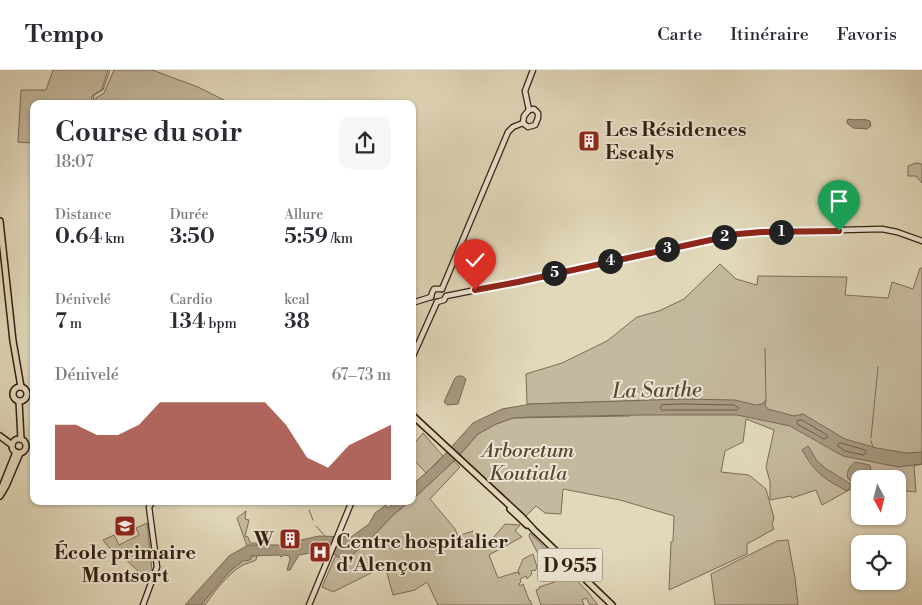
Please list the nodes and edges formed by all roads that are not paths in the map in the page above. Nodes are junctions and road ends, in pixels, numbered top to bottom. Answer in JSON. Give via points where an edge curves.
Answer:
{"nodes":[{"id":1,"x":533,"y":70,"type":"edge"},
{"id":2,"x":529,"y":110,"type":"junction"},
{"id":3,"x":524,"y":123,"type":"junction"},
{"id":4,"x":0,"y":221,"type":"edge"},
{"id":5,"x":922,"y":241,"type":"edge"},
{"id":6,"x":442,"y":289,"type":"junction"},
{"id":7,"x":446,"y":296,"type":"junction"},
{"id":8,"x":431,"y":297,"type":"junction"},
{"id":9,"x":416,"y":302,"type":"edge"},
{"id":10,"x":437,"y":302,"type":"junction"},
{"id":11,"x":416,"y":349,"type":"edge"},
{"id":12,"x":26,"y":391,"type":"edge"},
{"id":13,"x":19,"y":401,"type":"junction"},
{"id":14,"x":416,"y":416,"type":"edge"},
{"id":15,"x":416,"y":418,"type":"edge"},
{"id":16,"x":426,"y":427,"type":"junction"},
{"id":17,"x":0,"y":436,"type":"edge"},
{"id":18,"x":21,"y":439,"type":"junction"},
{"id":19,"x":12,"y":445,"type":"junction"},
{"id":20,"x":18,"y":452,"type":"junction"},
{"id":21,"x":0,"y":492,"type":"edge"},
{"id":22,"x":0,"y":496,"type":"edge"},
{"id":23,"x":151,"y":505,"type":"edge"},
{"id":24,"x":350,"y":505,"type":"edge"},
{"id":25,"x":142,"y":605,"type":"edge"},
{"id":26,"x":309,"y":605,"type":"edge"},
{"id":27,"x":612,"y":605,"type":"edge"}],
"edges":[{"from":1,"to":2,"type":"street","via":[[525,91]]},
{"from":2,"to":3,"type":"street","via":[[524,116]]},
{"from":2,"to":3,"type":"street","via":[[534,109],[538,118],[535,125],[528,128]]},
{"from":3,"to":6,"type":"street","via":[[508,132]]},
{"from":4,"to":12,"type":"main road","via":[[13,341]]},
{"from":5,"to":7,"type":"street","via":[[882,229],[738,234]]},
{"from":6,"to":7,"type":"street"},
{"from":6,"to":8,"type":"street","via":[[434,289]]},
{"from":7,"to":10,"type":"street"},
{"from":8,"to":9,"type":"street"},
{"from":8,"to":10,"type":"street"},
{"from":10,"to":11,"type":"street"},
{"from":12,"to":13,"type":"main road","via":[[24,400]]},
{"from":12,"to":13,"type":"main road","via":[[14,395]]},
{"from":13,"to":18,"type":"main road"},
{"from":14,"to":16,"type":"main road","number":"D 955"},
{"from":15,"to":16,"type":"main road","number":"D 955"},
{"from":16,"to":27,"type":"main road","number":"D 955"},
{"from":17,"to":19,"type":"main road"},
{"from":18,"to":19,"type":"main road"},
{"from":18,"to":20,"type":"main road","via":[[26,446]]},
{"from":19,"to":20,"type":"main road"},
{"from":20,"to":21,"type":"main road"},
{"from":20,"to":22,"type":"main road"},
{"from":23,"to":25,"type":"street","via":[[157,567]]},
{"from":24,"to":26,"type":"street"}]}
